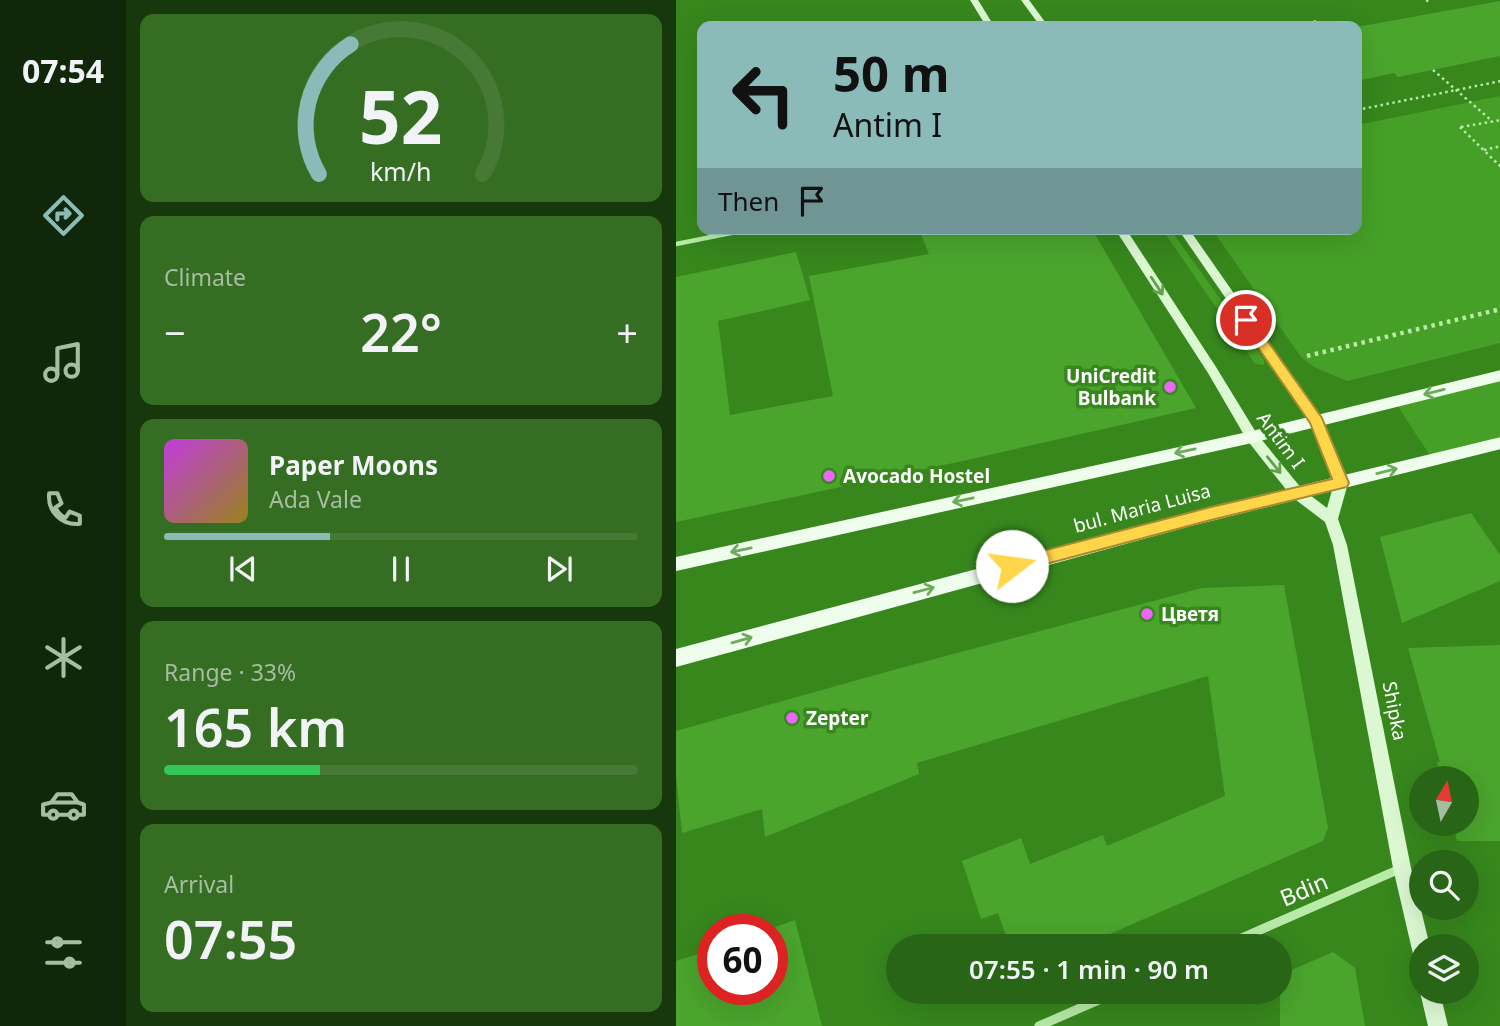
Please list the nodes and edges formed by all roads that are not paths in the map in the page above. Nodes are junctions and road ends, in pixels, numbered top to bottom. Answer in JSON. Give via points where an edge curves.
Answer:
{"nodes":[{"id":1,"x":974,"y":0,"type":"edge"},
{"id":2,"x":1025,"y":0,"type":"edge"},
{"id":3,"x":987,"y":21,"type":"edge"},
{"id":4,"x":1040,"y":21,"type":"edge"},
{"id":5,"x":721,"y":235,"type":"edge"},
{"id":6,"x":1124,"y":235,"type":"edge"},
{"id":7,"x":1187,"y":235,"type":"edge"},
{"id":8,"x":676,"y":244,"type":"edge"},
{"id":9,"x":1500,"y":376,"type":"edge"},
{"id":10,"x":1317,"y":422,"type":"junction"},
{"id":11,"x":1252,"y":438,"type":"junction"},
{"id":12,"x":1500,"y":443,"type":"edge"},
{"id":13,"x":1341,"y":483,"type":"junction"},
{"id":14,"x":1297,"y":493,"type":"junction"},
{"id":15,"x":1331,"y":519,"type":"junction"},
{"id":16,"x":676,"y":564,"type":"edge"},
{"id":17,"x":676,"y":658,"type":"edge"},
{"id":18,"x":1402,"y":868,"type":"junction"},
{"id":19,"x":1251,"y":934,"type":"edge"},
{"id":20,"x":1417,"y":934,"type":"edge"},
{"id":21,"x":1089,"y":1004,"type":"edge"},
{"id":22,"x":1433,"y":1004,"type":"edge"},
{"id":23,"x":1039,"y":1026,"type":"edge"},
{"id":24,"x":1438,"y":1026,"type":"edge"}],
"edges":[{"from":1,"to":3,"type":"street"},
{"from":2,"to":4,"type":"street"},
{"from":5,"to":8,"type":"street"},
{"from":6,"to":11,"type":"street","name":"Antim I","one_way":true},
{"from":7,"to":10,"type":"street","name":"Antim I"},
{"from":9,"to":10,"type":"main road","one_way":true},
{"from":10,"to":11,"type":"main road"},
{"from":10,"to":13,"type":"street","name":"Antim I"},
{"from":11,"to":14,"type":"street","name":"Antim I","one_way":true},
{"from":11,"to":16,"type":"main road","one_way":true},
{"from":13,"to":12,"type":"main road","name":"bul. Maria Luisa","one_way":true},
{"from":13,"to":14,"type":"main road","name":"bul. Maria Luisa"},
{"from":13,"to":15,"type":"street"},
{"from":14,"to":15,"type":"street","name":"Antim I"},
{"from":17,"to":14,"type":"main road","name":"bul. Maria Luisa","one_way":true},
{"from":15,"to":18,"type":"street","name":"Shipka","via":[[1340,545]]},
{"from":18,"to":19,"type":"street","name":"Bdin"},
{"from":18,"to":20,"type":"street","name":"Shipka"},
{"from":21,"to":23,"type":"street"},
{"from":22,"to":24,"type":"street"}]}
